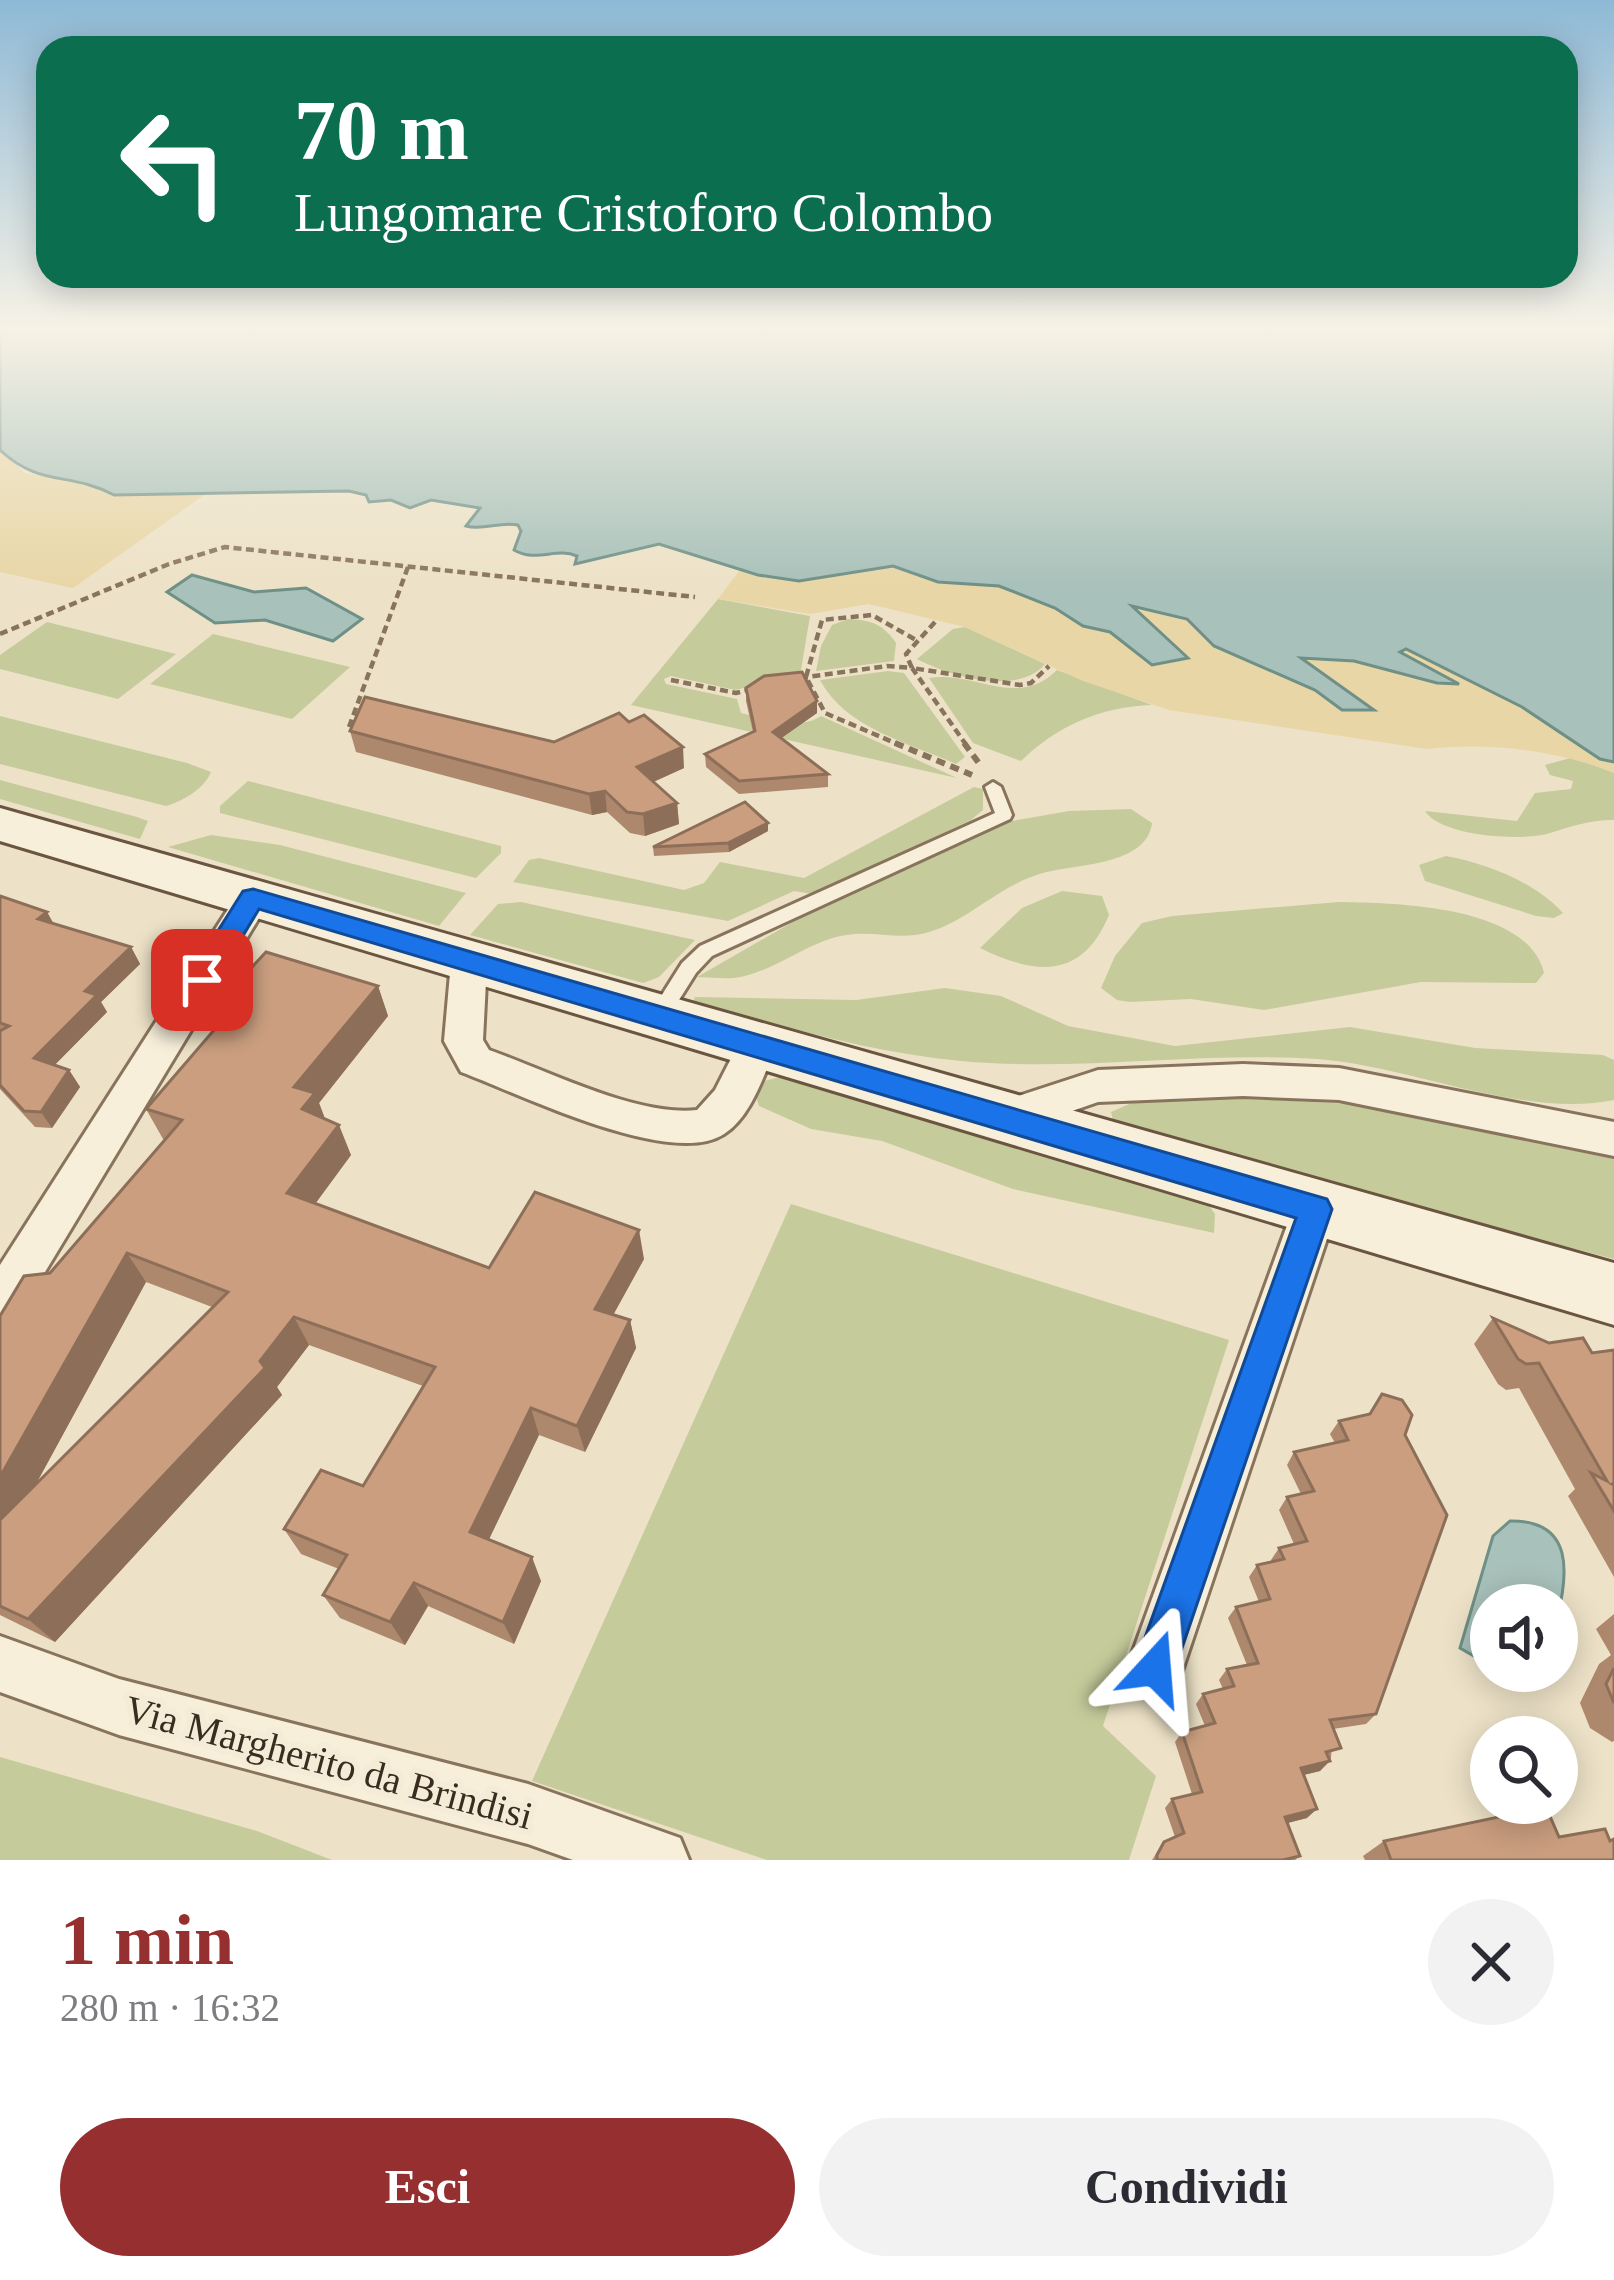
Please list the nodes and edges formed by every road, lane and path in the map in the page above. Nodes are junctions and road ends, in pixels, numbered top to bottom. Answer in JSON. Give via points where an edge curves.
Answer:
{"nodes":[{"id":1,"x":409,"y":566,"type":"junction"},
{"id":2,"x":694,"y":597,"type":"dead end"},
{"id":3,"x":935,"y":622,"type":"dead end"},
{"id":4,"x":0,"y":634,"type":"edge"},
{"id":5,"x":916,"y":640,"type":"junction"},
{"id":6,"x":1049,"y":666,"type":"dead end"},
{"id":7,"x":912,"y":668,"type":"junction"},
{"id":8,"x":806,"y":677,"type":"junction"},
{"id":9,"x":671,"y":680,"type":"dead end"},
{"id":10,"x":790,"y":681,"type":"edge"},
{"id":11,"x":758,"y":688,"type":"edge"},
{"id":12,"x":349,"y":727,"type":"edge"},
{"id":13,"x":993,"y":787,"type":"junction"},
{"id":14,"x":0,"y":824,"type":"edge"},
{"id":15,"x":253,"y":898,"type":"junction"},
{"id":16,"x":469,"y":962,"type":"junction"},
{"id":17,"x":657,"y":1018,"type":"junction"},
{"id":18,"x":756,"y":1048,"type":"junction"},
{"id":19,"x":1003,"y":1118,"type":"junction"},
{"id":20,"x":1614,"y":1139,"type":"edge"},
{"id":21,"x":1316,"y":1209,"type":"junction"},
{"id":22,"x":1614,"y":1294,"type":"edge"},
{"id":23,"x":0,"y":1305,"type":"edge"},
{"id":24,"x":0,"y":1664,"type":"edge"},
{"id":25,"x":1155,"y":1668,"type":"dead end"},
{"id":26,"x":658,"y":1860,"type":"edge"}],
"edges":[{"from":1,"to":2,"type":"path"},
{"from":1,"to":4,"type":"path","via":[[226,547],[192,553]]},
{"from":1,"to":12,"type":"path"},
{"from":3,"to":5,"type":"path"},
{"from":5,"to":7,"type":"path","via":[[906,654]]},
{"from":5,"to":8,"type":"path","via":[[868,612],[822,620]]},
{"from":6,"to":7,"type":"path","via":[[1019,685]]},
{"from":7,"to":8,"type":"path"},
{"from":7,"to":13,"type":"path"},
{"from":8,"to":10,"type":"path"},
{"from":8,"to":13,"type":"path","via":[[825,713]]},
{"from":9,"to":11,"type":"path","via":[[736,693]]},
{"from":13,"to":17,"type":"lane","via":[[1004,815],[706,951]]},
{"from":14,"to":15,"type":"main road"},
{"from":15,"to":16,"type":"main road"},
{"from":15,"to":23,"type":"street"},
{"from":16,"to":17,"type":"main road"},
{"from":16,"to":18,"type":"street","via":[[463,1041],[475,1060],[667,1127],[701,1127],[719,1114]]},
{"from":17,"to":18,"type":"main road"},
{"from":18,"to":19,"type":"main road"},
{"from":19,"to":20,"type":"street","via":[[1098,1086],[1293,1081],[1395,1093]]},
{"from":19,"to":21,"type":"main road"},
{"from":21,"to":22,"type":"main road"},
{"from":21,"to":25,"type":"street"},
{"from":24,"to":26,"type":"street","name":"Via Margherito da Brindisi","via":[[119,1707],[528,1814]]}]}
